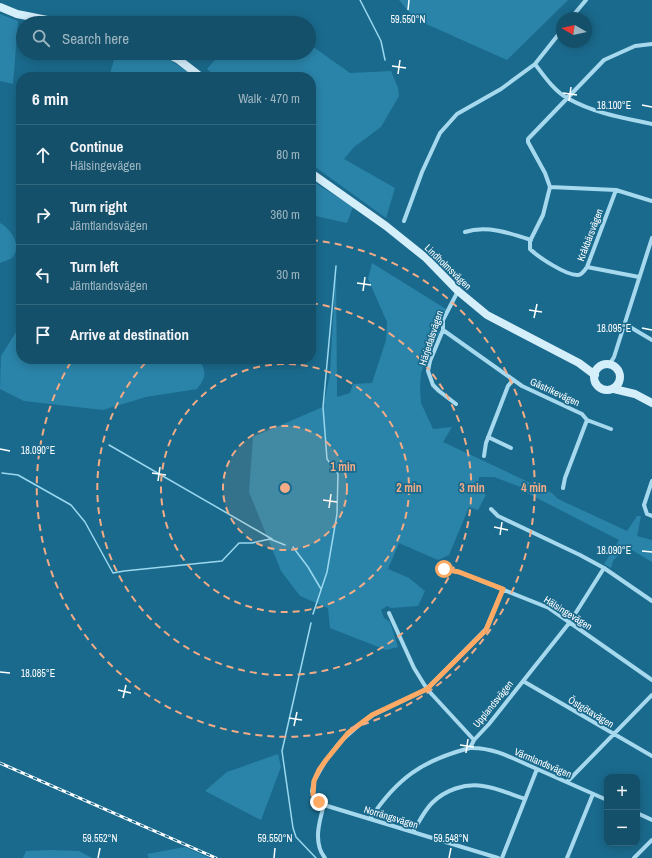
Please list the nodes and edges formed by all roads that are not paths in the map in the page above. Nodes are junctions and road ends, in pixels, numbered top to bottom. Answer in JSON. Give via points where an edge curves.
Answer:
{"nodes":[{"id":1,"x":586,"y":0,"type":"edge"},
{"id":2,"x":0,"y":7,"type":"edge"},
{"id":3,"x":577,"y":12,"type":"edge"},
{"id":4,"x":27,"y":16,"type":"edge"},
{"id":5,"x":556,"y":38,"type":"edge"},
{"id":6,"x":652,"y":44,"type":"edge"},
{"id":7,"x":179,"y":60,"type":"edge"},
{"id":8,"x":535,"y":64,"type":"junction"},
{"id":9,"x":195,"y":72,"type":"edge"},
{"id":10,"x":568,"y":99,"type":"junction"},
{"id":11,"x":652,"y":124,"type":"edge"},
{"id":12,"x":316,"y":177,"type":"edge"},
{"id":13,"x":550,"y":187,"type":"junction"},
{"id":14,"x":616,"y":190,"type":"junction"},
{"id":15,"x":652,"y":201,"type":"edge"},
{"id":16,"x":404,"y":221,"type":"dead end"},
{"id":17,"x":465,"y":232,"type":"dead end"},
{"id":18,"x":652,"y":238,"type":"edge"},
{"id":19,"x":531,"y":240,"type":"junction"},
{"id":20,"x":587,"y":267,"type":"junction"},
{"id":21,"x":640,"y":277,"type":"junction"},
{"id":22,"x":458,"y":291,"type":"junction"},
{"id":23,"x":625,"y":324,"type":"junction"},
{"id":24,"x":443,"y":330,"type":"junction"},
{"id":25,"x":652,"y":340,"type":"edge"},
{"id":26,"x":579,"y":364,"type":"junction"},
{"id":27,"x":611,"y":366,"type":"junction"},
{"id":28,"x":599,"y":367,"type":"junction"},
{"id":29,"x":594,"y":375,"type":"junction"},
{"id":30,"x":620,"y":379,"type":"junction"},
{"id":31,"x":513,"y":380,"type":"junction"},
{"id":32,"x":614,"y":389,"type":"junction"},
{"id":33,"x":635,"y":394,"type":"junction"},
{"id":34,"x":652,"y":403,"type":"edge"},
{"id":35,"x":456,"y":404,"type":"dead end"},
{"id":36,"x":587,"y":420,"type":"junction"},
{"id":37,"x":611,"y":429,"type":"dead end"},
{"id":38,"x":488,"y":436,"type":"junction"},
{"id":39,"x":512,"y":448,"type":"dead end"},
{"id":40,"x":484,"y":456,"type":"dead end"},
{"id":41,"x":652,"y":481,"type":"edge"},
{"id":42,"x":563,"y":488,"type":"dead end"},
{"id":43,"x":650,"y":491,"type":"edge"},
{"id":44,"x":491,"y":509,"type":"dead end"},
{"id":45,"x":652,"y":516,"type":"edge"},
{"id":46,"x":604,"y":568,"type":"junction"},
{"id":47,"x":444,"y":569,"type":"dead end"},
{"id":48,"x":503,"y":589,"type":"junction"},
{"id":49,"x":652,"y":601,"type":"edge"},
{"id":50,"x":389,"y":613,"type":"dead end"},
{"id":51,"x":570,"y":622,"type":"junction"},
{"id":52,"x":652,"y":680,"type":"edge"},
{"id":53,"x":523,"y":681,"type":"junction"},
{"id":54,"x":427,"y":689,"type":"junction"},
{"id":55,"x":652,"y":695,"type":"edge"},
{"id":56,"x":613,"y":734,"type":"junction"},
{"id":57,"x":474,"y":740,"type":"junction"},
{"id":58,"x":470,"y":748,"type":"junction"},
{"id":59,"x":652,"y":756,"type":"edge"},
{"id":60,"x":538,"y":769,"type":"junction"},
{"id":61,"x":567,"y":782,"type":"junction"},
{"id":62,"x":593,"y":794,"type":"junction"},
{"id":63,"x":604,"y":799,"type":"edge"},
{"id":64,"x":525,"y":800,"type":"junction"},
{"id":65,"x":324,"y":805,"type":"junction"},
{"id":66,"x":640,"y":814,"type":"edge"},
{"id":67,"x":370,"y":819,"type":"junction"},
{"id":68,"x":652,"y":820,"type":"edge"},
{"id":69,"x":413,"y":832,"type":"junction"},
{"id":70,"x":652,"y":840,"type":"edge"},
{"id":71,"x":488,"y":856,"type":"edge"},
{"id":72,"x":324,"y":858,"type":"edge"},
{"id":73,"x":498,"y":858,"type":"edge"},
{"id":74,"x":502,"y":858,"type":"edge"},
{"id":75,"x":567,"y":858,"type":"edge"},
{"id":76,"x":634,"y":858,"type":"edge"}],
"edges":[{"from":1,"to":3,"type":"street"},
{"from":2,"to":4,"type":"main road"},
{"from":5,"to":8,"type":"street"},
{"from":6,"to":10,"type":"street","via":[[635,46],[604,60]]},
{"from":7,"to":9,"type":"main road"},
{"from":8,"to":10,"type":"street","via":[[550,83]]},
{"from":8,"to":16,"type":"street","via":[[501,89],[457,114],[440,133]]},
{"from":10,"to":11,"type":"street","via":[[613,116]]},
{"from":10,"to":13,"type":"street","via":[[528,139]]},
{"from":12,"to":22,"type":"main road","name":"Lindholmsvägen","via":[[426,258]]},
{"from":13,"to":14,"type":"street"},
{"from":13,"to":19,"type":"street","via":[[543,215]]},
{"from":14,"to":15,"type":"street"},
{"from":14,"to":20,"type":"street","name":"Kråkbärsvägen"},
{"from":17,"to":19,"type":"street","via":[[485,229],[507,232]]},
{"from":18,"to":21,"type":"street"},
{"from":19,"to":20,"type":"street","name":"Kråkbärsvägen","via":[[530,249],[535,254],[568,273],[578,275]]},
{"from":20,"to":21,"type":"street"},
{"from":21,"to":23,"type":"street"},
{"from":22,"to":24,"type":"street","name":"Härjedalsvägen","via":[[443,320]]},
{"from":22,"to":26,"type":"main road","name":"Lindholmsvägen","via":[[487,314]]},
{"from":23,"to":25,"type":"street"},
{"from":23,"to":27,"type":"street"},
{"from":24,"to":31,"type":"street","name":"Gästrikevägen"},
{"from":24,"to":35,"type":"street","name":"Härjedalsvägen","via":[[428,372],[433,385]]},
{"from":26,"to":28,"type":"main road","name":"Lindholmsvägen"},
{"from":26,"to":29,"type":"main road","name":"Lindholmsvägen"},
{"from":27,"to":28,"type":"main road","name":"Lindholmsvägen"},
{"from":27,"to":30,"type":"main road","name":"Lindholmsvägen","via":[[619,373]]},
{"from":28,"to":29,"type":"main road"},
{"from":29,"to":32,"type":"main road","name":"Lindholmsvägen","via":[[599,387],[605,390]]},
{"from":30,"to":32,"type":"main road"},
{"from":30,"to":33,"type":"main road","name":"Lindholmsvägen"},
{"from":31,"to":36,"type":"street","name":"Gästrikevägen","via":[[582,414]]},
{"from":31,"to":38,"type":"street","via":[[508,386]]},
{"from":32,"to":33,"type":"main road","name":"Lindholmsvägen"},
{"from":33,"to":34,"type":"main road","name":"Lindholmsvägen"},
{"from":36,"to":37,"type":"street","name":"Gästrikevägen"},
{"from":36,"to":42,"type":"street"},
{"from":38,"to":39,"type":"street"},
{"from":38,"to":40,"type":"street"},
{"from":41,"to":43,"type":"street"},
{"from":43,"to":45,"type":"street","via":[[644,505],[647,514]]},
{"from":44,"to":46,"type":"street","via":[[498,516]]},
{"from":46,"to":49,"type":"street"},
{"from":46,"to":51,"type":"street","name":"Upplandsvägen"},
{"from":47,"to":48,"type":"street","name":"Hälsingevägen"},
{"from":48,"to":51,"type":"street","name":"Hälsingevägen","via":[[549,608]]},
{"from":48,"to":54,"type":"street","via":[[486,630]]},
{"from":50,"to":54,"type":"street","via":[[414,668]]},
{"from":51,"to":52,"type":"street","name":"Hälsingevägen"},
{"from":51,"to":53,"type":"street","name":"Upplandsvägen"},
{"from":53,"to":56,"type":"street","name":"Östgötavägen"},
{"from":53,"to":57,"type":"street","name":"Upplandsvägen"},
{"from":54,"to":57,"type":"street"},
{"from":54,"to":65,"type":"street","via":[[372,715],[340,742],[314,781],[313,795]]},
{"from":55,"to":56,"type":"street"},
{"from":56,"to":59,"type":"street","name":"Östgötavägen"},
{"from":56,"to":61,"type":"street"},
{"from":57,"to":58,"type":"street","name":"Upplandsvägen"},
{"from":58,"to":60,"type":"street","name":"Värmlandsvägen","via":[[490,750]]},
{"from":58,"to":67,"type":"street","via":[[450,753],[401,781]]},
{"from":60,"to":61,"type":"street","name":"Värmlandsvägen"},
{"from":60,"to":64,"type":"street"},
{"from":61,"to":62,"type":"street","name":"Värmlandsvägen"},
{"from":62,"to":63,"type":"street","name":"Värmlandsvägen"},
{"from":62,"to":75,"type":"street"},
{"from":64,"to":69,"type":"street","via":[[483,786],[458,788],[431,804]]},
{"from":64,"to":74,"type":"street"},
{"from":65,"to":67,"type":"street","name":"Norrängsvägen"},
{"from":65,"to":72,"type":"street","via":[[318,835],[319,850]]},
{"from":66,"to":68,"type":"street"},
{"from":67,"to":69,"type":"street","name":"Norrängsvägen"},
{"from":69,"to":71,"type":"street","name":"Norrängsvägen"},
{"from":70,"to":76,"type":"street"},
{"from":71,"to":73,"type":"street","name":"Norrängsvägen"}]}
